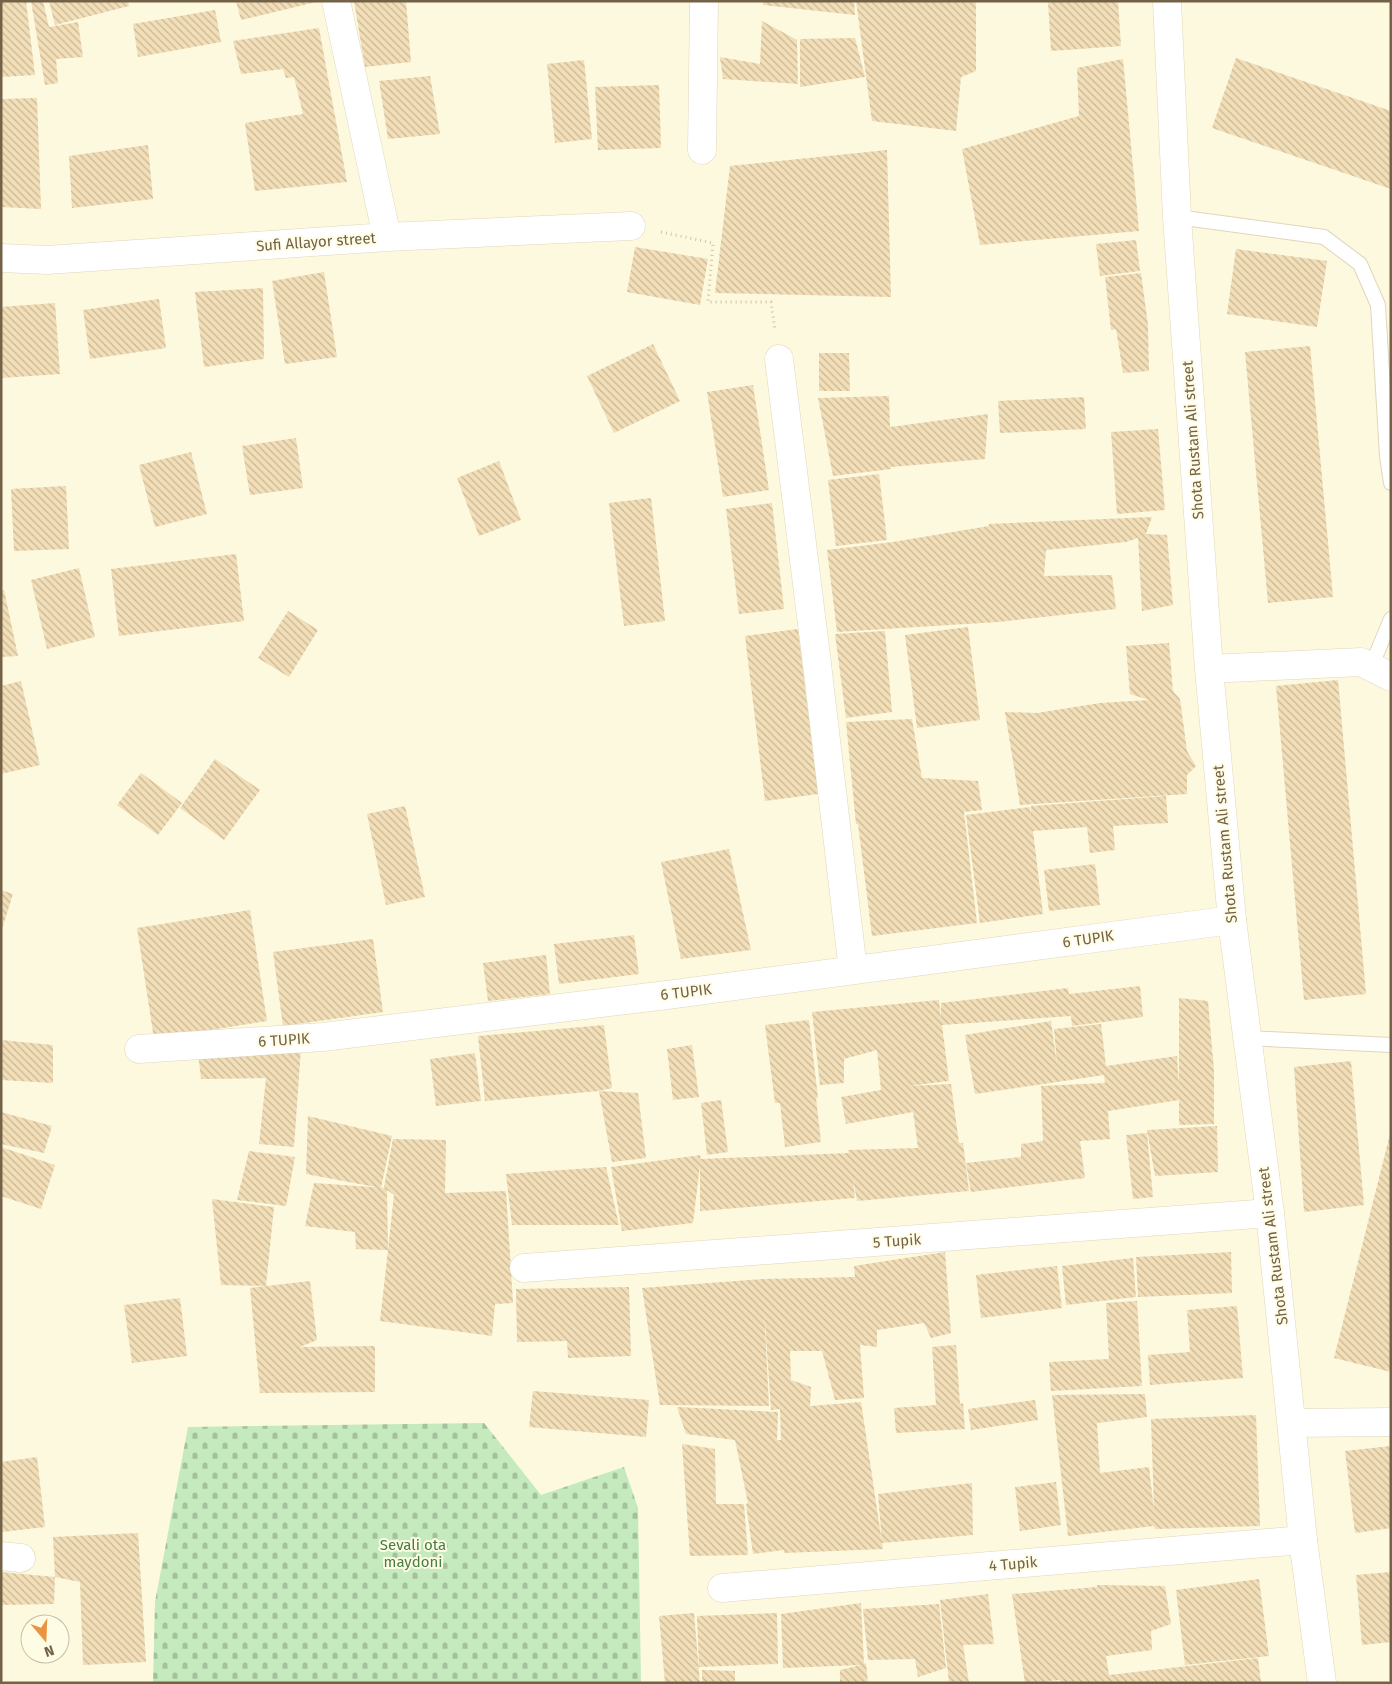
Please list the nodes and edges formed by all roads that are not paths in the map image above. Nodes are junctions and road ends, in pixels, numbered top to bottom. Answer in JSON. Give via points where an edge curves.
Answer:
{"nodes":[{"id":1,"x":336,"y":1,"type":"edge"},
{"id":2,"x":704,"y":1,"type":"edge"},
{"id":3,"x":1167,"y":1,"type":"edge"},
{"id":4,"x":702,"y":150,"type":"dead end"},
{"id":5,"x":1176,"y":217,"type":"junction"},
{"id":6,"x":631,"y":226,"type":"road end"},
{"id":7,"x":387,"y":237,"type":"junction"},
{"id":8,"x":1,"y":258,"type":"edge"},
{"id":9,"x":779,"y":359,"type":"road end"},
{"id":10,"x":1391,"y":484,"type":"edge"},
{"id":11,"x":1391,"y":619,"type":"edge"},
{"id":12,"x":1209,"y":669,"type":"junction"},
{"id":13,"x":1381,"y":672,"type":"edge"},
{"id":14,"x":1232,"y":920,"type":"junction"},
{"id":15,"x":854,"y":970,"type":"junction"},
{"id":16,"x":1247,"y":1038,"type":"junction"},
{"id":17,"x":1391,"y":1045,"type":"edge"},
{"id":18,"x":139,"y":1050,"type":"dead end"},
{"id":19,"x":1270,"y":1213,"type":"junction"},
{"id":20,"x":524,"y":1268,"type":"dead end"},
{"id":21,"x":1391,"y":1422,"type":"edge"},
{"id":22,"x":1292,"y":1423,"type":"junction"},
{"id":23,"x":1303,"y":1540,"type":"junction"},
{"id":24,"x":722,"y":1588,"type":"dead end"},
{"id":25,"x":1322,"y":1683,"type":"edge"}],
"edges":[{"from":1,"to":7,"type":"street"},
{"from":2,"to":4,"type":"street"},
{"from":3,"to":5,"type":"street","name":"Shota Rustam Ali street"},
{"from":5,"to":10,"type":"lane","via":[[1324,237],[1360,264],[1378,305]]},
{"from":5,"to":12,"type":"street","name":"Shota Rustam Ali street"},
{"from":6,"to":7,"type":"street","name":"Sufi Allayor street"},
{"from":7,"to":8,"type":"street","name":"Sufi Allayor street","via":[[47,260]]},
{"from":9,"to":15,"type":"street"},
{"from":11,"to":13,"type":"lane"},
{"from":12,"to":13,"type":"street","via":[[1362,662]]},
{"from":12,"to":14,"type":"street","name":"Shota Rustam Ali street"},
{"from":14,"to":15,"type":"street","name":"6 TUPIK"},
{"from":14,"to":16,"type":"street","name":"Shota Rustam Ali street"},
{"from":15,"to":18,"type":"street","name":"6 TUPIK","via":[[323,1037]]},
{"from":16,"to":17,"type":"lane"},
{"from":16,"to":19,"type":"street","name":"Shota Rustam Ali street"},
{"from":19,"to":20,"type":"street","name":"5 Tupik"},
{"from":19,"to":22,"type":"street","name":"Shota Rustam Ali street"},
{"from":21,"to":22,"type":"street"},
{"from":22,"to":23,"type":"street","name":"Shota Rustam Ali street"},
{"from":23,"to":24,"type":"street","name":"4 Tupik"},
{"from":23,"to":25,"type":"street","name":"Shota Rustam Ali street"}]}
